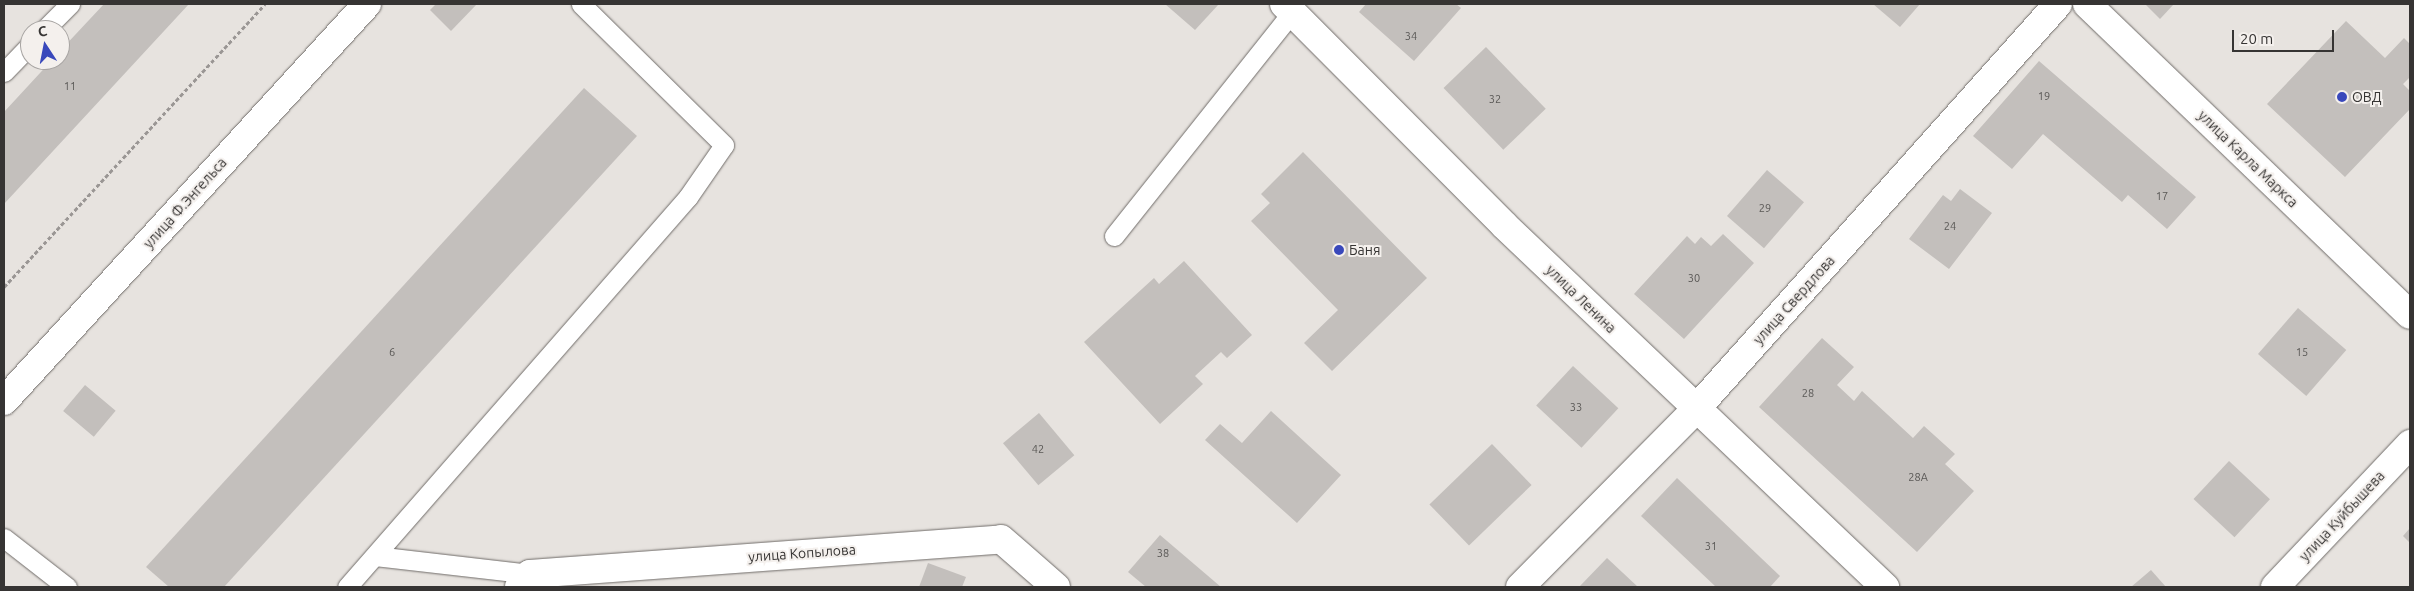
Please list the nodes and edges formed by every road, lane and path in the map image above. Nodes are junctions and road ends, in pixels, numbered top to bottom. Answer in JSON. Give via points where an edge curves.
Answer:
{"nodes":[{"id":1,"x":70,"y":4,"type":"edge"},
{"id":2,"x":265,"y":4,"type":"edge"},
{"id":3,"x":367,"y":4,"type":"edge"},
{"id":4,"x":581,"y":4,"type":"edge"},
{"id":5,"x":2058,"y":4,"type":"edge"},
{"id":6,"x":2087,"y":4,"type":"edge"},
{"id":7,"x":1292,"y":6,"type":"edge"},
{"id":8,"x":54,"y":20,"type":"edge"},
{"id":9,"x":20,"y":55,"type":"edge"},
{"id":10,"x":4,"y":72,"type":"edge"},
{"id":11,"x":1114,"y":236,"type":"dead end"},
{"id":12,"x":4,"y":287,"type":"edge"},
{"id":13,"x":2410,"y":315,"type":"edge"},
{"id":14,"x":4,"y":401,"type":"edge"},
{"id":15,"x":1696,"y":409,"type":"junction"},
{"id":16,"x":2410,"y":444,"type":"edge"},
{"id":17,"x":4,"y":538,"type":"edge"},
{"id":18,"x":375,"y":556,"type":"junction"},
{"id":19,"x":525,"y":580,"type":"edge"},
{"id":20,"x":67,"y":587,"type":"edge"},
{"id":21,"x":347,"y":587,"type":"edge"},
{"id":22,"x":1056,"y":587,"type":"edge"},
{"id":23,"x":1520,"y":587,"type":"edge"},
{"id":24,"x":1885,"y":587,"type":"edge"},
{"id":25,"x":2274,"y":587,"type":"edge"}],
"edges":[{"from":1,"to":8,"type":"lane"},
{"from":2,"to":12,"type":"path"},
{"from":3,"to":14,"type":"street","name":"улица Ф.Энгельса"},
{"from":4,"to":18,"type":"lane","via":[[724,144],[688,197]]},
{"from":5,"to":15,"type":"street","name":"улица Свердлова"},
{"from":6,"to":13,"type":"street","name":"улица Карла Маркса"},
{"from":7,"to":11,"type":"lane"},
{"from":7,"to":15,"type":"street","name":"улица Ленина","via":[[1504,225]]},
{"from":9,"to":10,"type":"lane"},
{"from":15,"to":23,"type":"street","name":"улица Свердлова"},
{"from":15,"to":24,"type":"street","name":"улица Ленина"},
{"from":16,"to":25,"type":"street","name":"улица Куйбышева"},
{"from":17,"to":20,"type":"lane"},
{"from":18,"to":19,"type":"lane"},
{"from":18,"to":21,"type":"lane"},
{"from":19,"to":22,"type":"street","name":"улица Копылова","via":[[1000,539]]}]}
